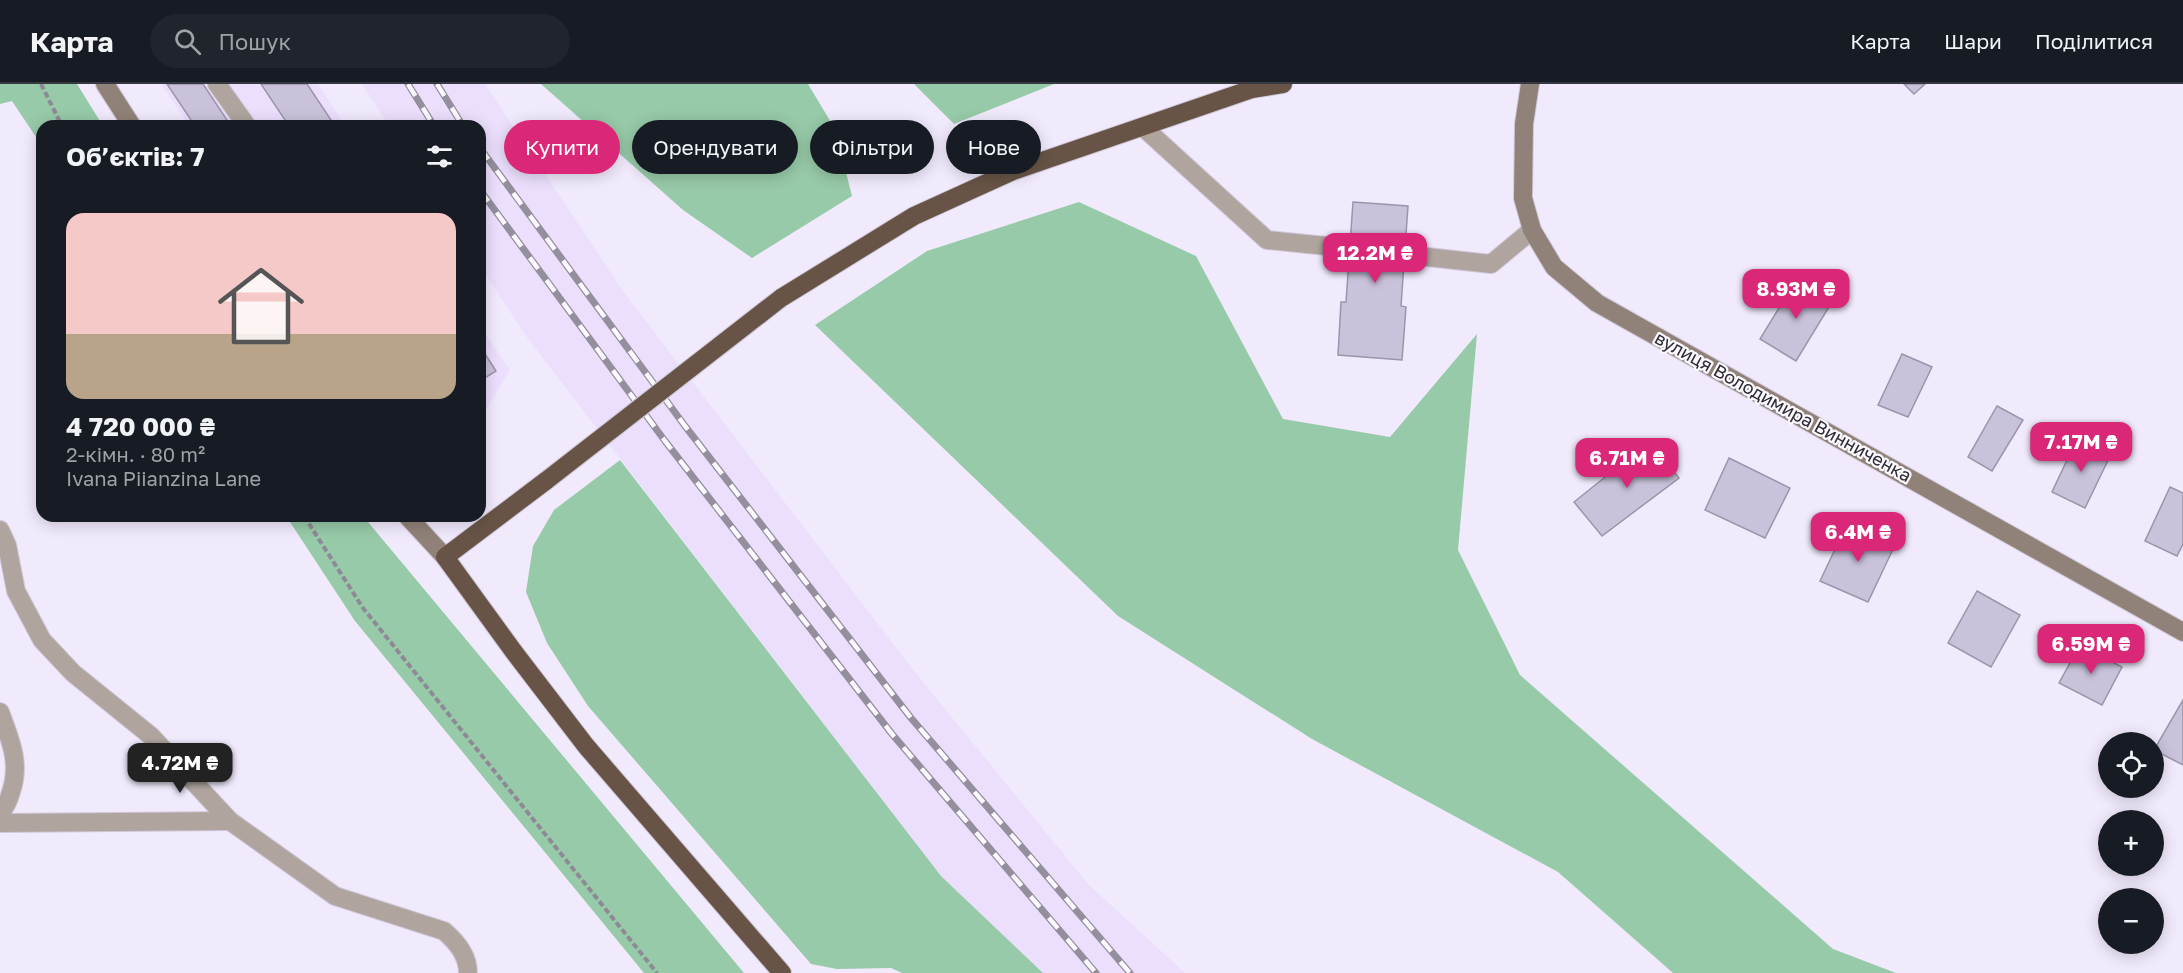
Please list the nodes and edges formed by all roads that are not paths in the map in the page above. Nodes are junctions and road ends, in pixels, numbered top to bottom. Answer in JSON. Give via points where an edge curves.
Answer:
{"nodes":[{"id":1,"x":105,"y":84,"type":"edge"},
{"id":2,"x":217,"y":84,"type":"edge"},
{"id":3,"x":1283,"y":84,"type":"edge"},
{"id":4,"x":1530,"y":84,"type":"edge"},
{"id":5,"x":128,"y":120,"type":"edge"},
{"id":6,"x":243,"y":120,"type":"edge"},
{"id":7,"x":1143,"y":127,"type":"junction"},
{"id":8,"x":1532,"y":230,"type":"junction"},
{"id":9,"x":1346,"y":248,"type":"dead end"},
{"id":10,"x":1408,"y":255,"type":"dead end"},
{"id":11,"x":413,"y":522,"type":"edge"},
{"id":12,"x":0,"y":530,"type":"edge"},
{"id":13,"x":445,"y":557,"type":"junction"},
{"id":14,"x":2183,"y":632,"type":"edge"},
{"id":15,"x":0,"y":712,"type":"edge"},
{"id":16,"x":0,"y":813,"type":"edge"},
{"id":17,"x":230,"y":821,"type":"junction"},
{"id":18,"x":0,"y":823,"type":"edge"},
{"id":19,"x":468,"y":973,"type":"edge"},
{"id":20,"x":782,"y":973,"type":"edge"}],
"edges":[{"from":1,"to":5,"type":"street"},
{"from":2,"to":6,"type":"street"},
{"from":3,"to":7,"type":"highway","via":[[1252,89]]},
{"from":4,"to":8,"type":"street","name":"вулиця Володимира Винниченка","via":[[1524,124],[1523,198]]},
{"from":7,"to":9,"type":"street","via":[[1267,240]]},
{"from":7,"to":13,"type":"highway","bridge":true,"via":[[1013,171],[914,216],[781,298]]},
{"from":8,"to":10,"type":"street","via":[[1491,264]]},
{"from":8,"to":14,"type":"street","name":"вулиця Володимира Винниченка","via":[[1554,267],[1597,303]]},
{"from":11,"to":13,"type":"street"},
{"from":12,"to":17,"type":"street","via":[[16,591],[42,640],[73,673],[151,736]]},
{"from":13,"to":20,"type":"highway","via":[[586,746]]},
{"from":15,"to":16,"type":"street","via":[[13,748],[16,777]]},
{"from":17,"to":18,"type":"street"},
{"from":17,"to":19,"type":"street","via":[[335,896],[444,931],[464,954]]}]}
